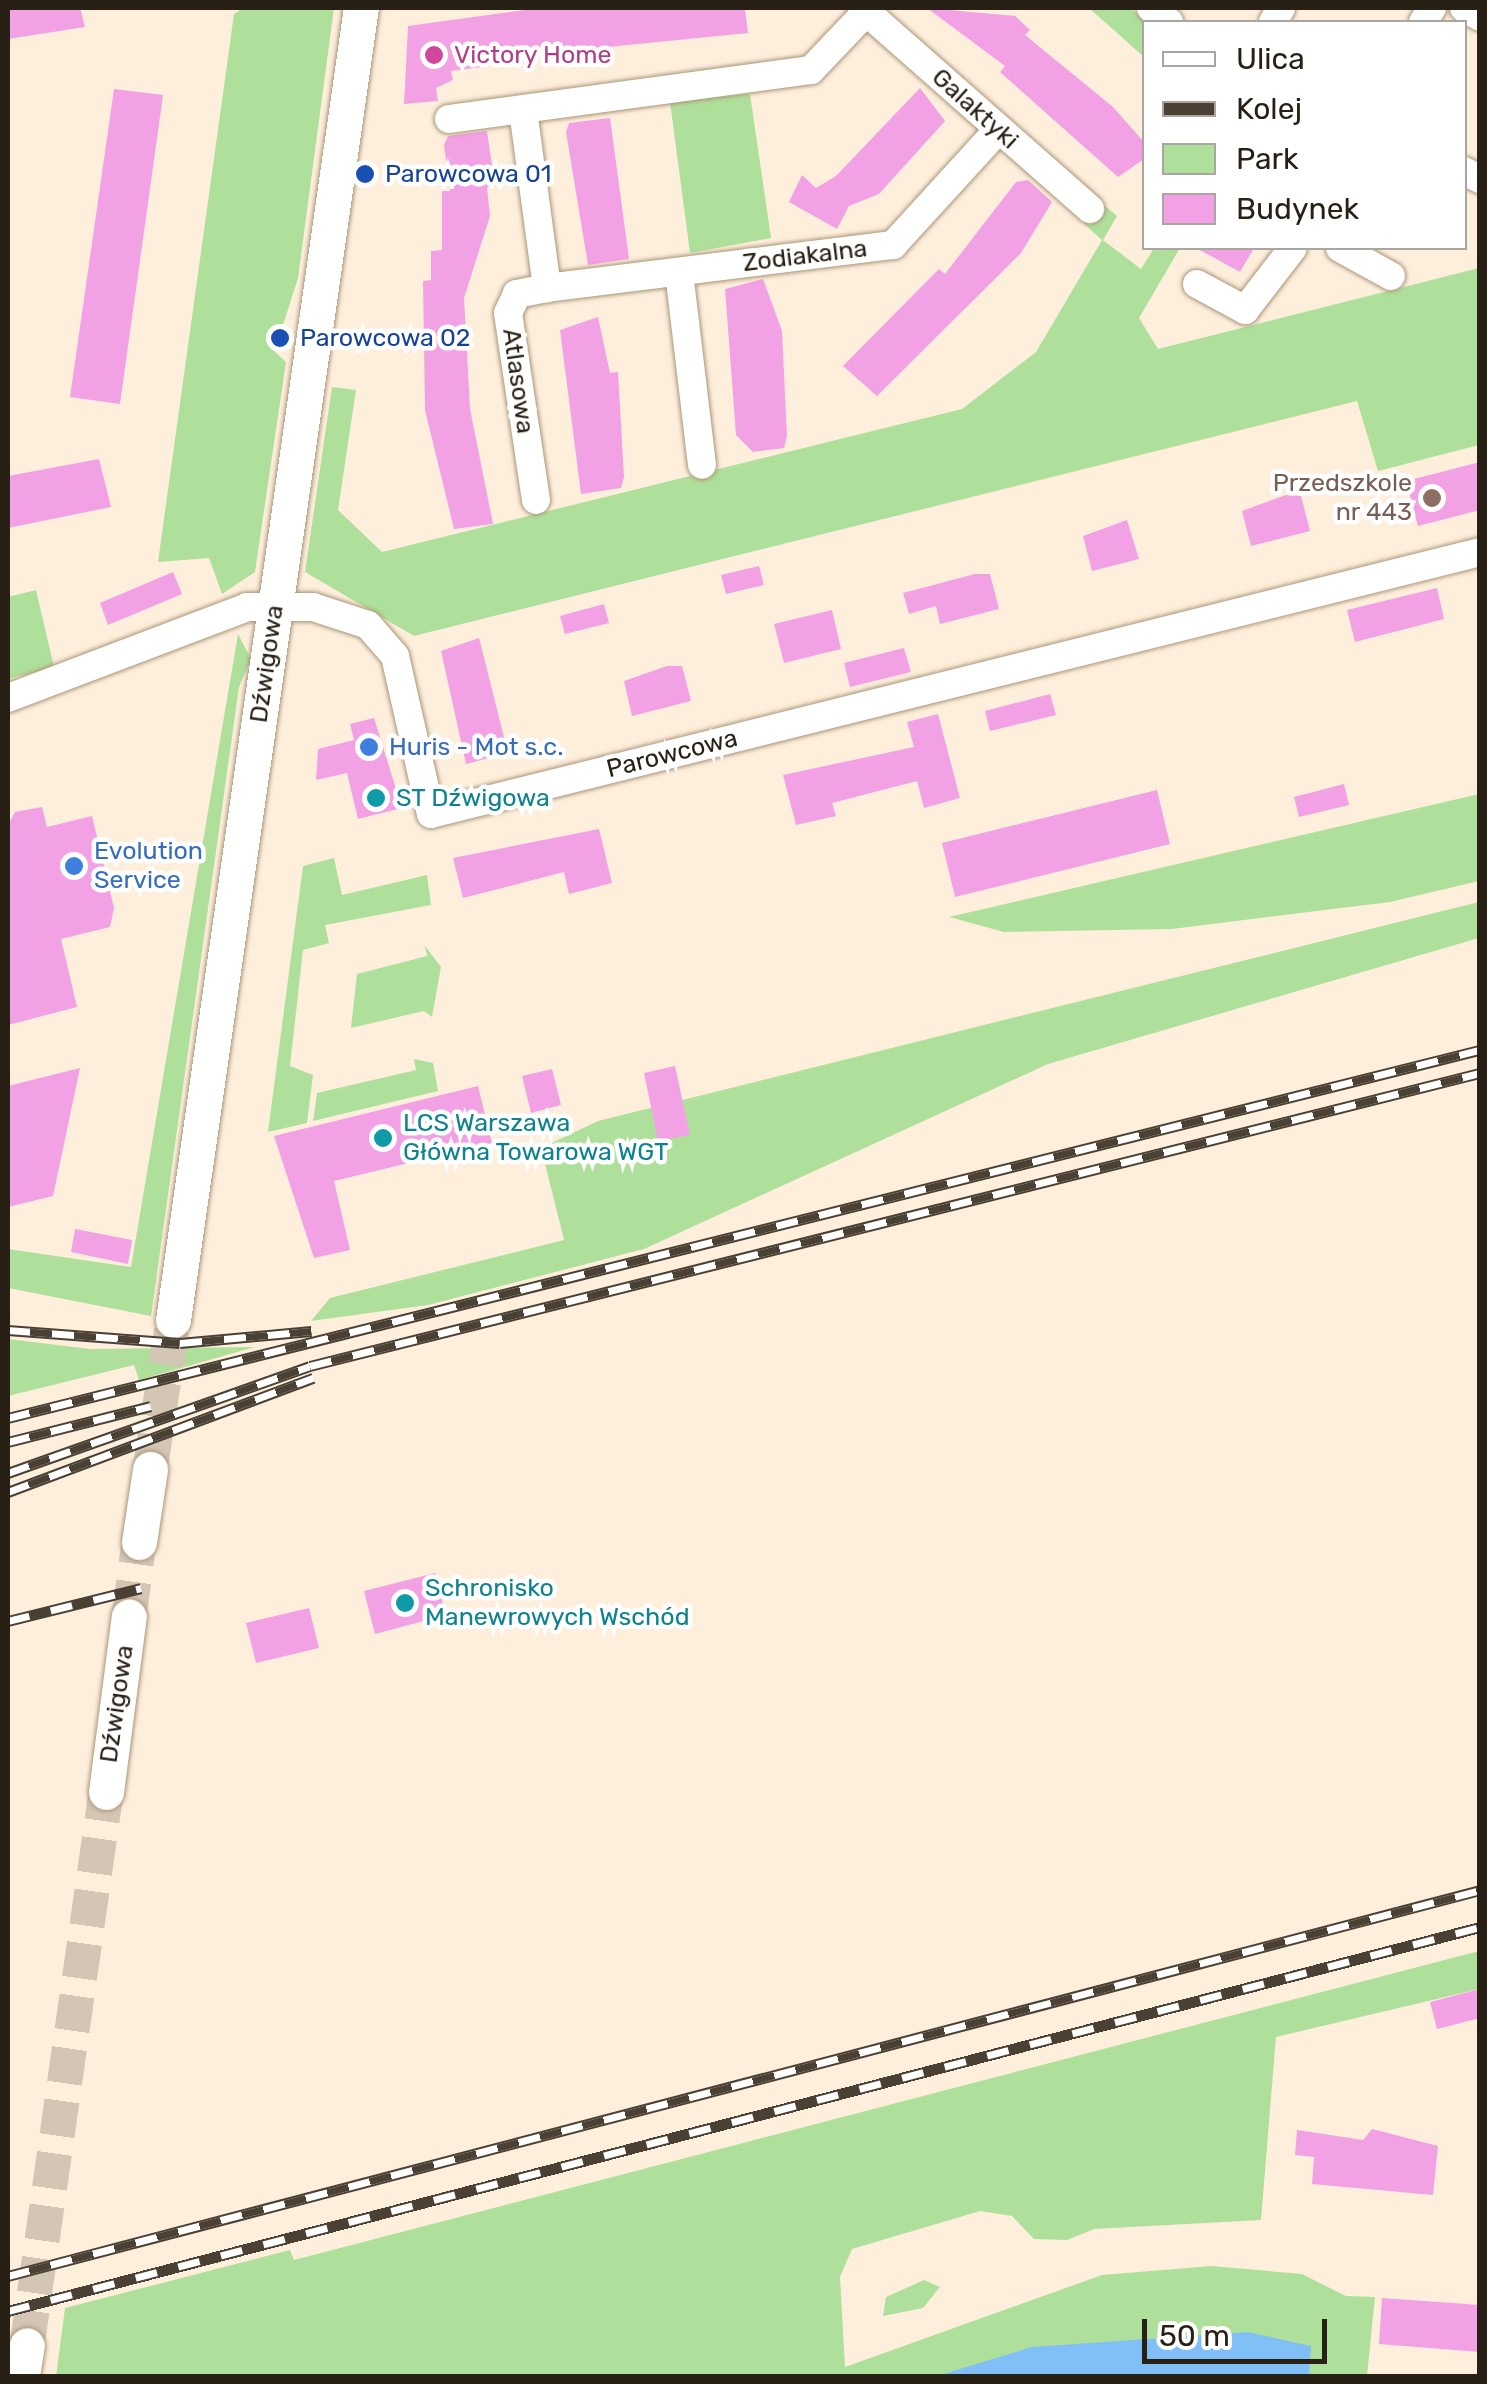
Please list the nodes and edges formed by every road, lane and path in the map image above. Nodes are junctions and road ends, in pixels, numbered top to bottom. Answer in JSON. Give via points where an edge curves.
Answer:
{"nodes":[{"id":1,"x":361,"y":8,"type":"edge"},
{"id":2,"x":1464,"y":8,"type":"edge"},
{"id":3,"x":866,"y":9,"type":"edge"},
{"id":4,"x":1480,"y":16,"type":"edge"},
{"id":5,"x":523,"y":110,"type":"junction"},
{"id":6,"x":449,"y":119,"type":"dead end"},
{"id":7,"x":998,"y":130,"type":"junction"},
{"id":8,"x":1090,"y":209,"type":"dead end"},
{"id":9,"x":1290,"y":250,"type":"edge"},
{"id":10,"x":1344,"y":250,"type":"edge"},
{"id":11,"x":679,"y":272,"type":"junction"},
{"id":12,"x":1391,"y":276,"type":"dead end"},
{"id":13,"x":1197,"y":284,"type":"dead end"},
{"id":14,"x":547,"y":288,"type":"junction"},
{"id":15,"x":702,"y":465,"type":"dead end"},
{"id":16,"x":536,"y":500,"type":"dead end"},
{"id":17,"x":1480,"y":552,"type":"edge"},
{"id":18,"x":276,"y":604,"type":"junction"},
{"id":19,"x":8,"y":698,"type":"edge"},
{"id":20,"x":174,"y":1320,"type":"tunnel mouth"},
{"id":21,"x":150,"y":1469,"type":"tunnel mouth"},
{"id":22,"x":140,"y":1542,"type":"tunnel mouth"},
{"id":23,"x":129,"y":1616,"type":"tunnel mouth"},
{"id":24,"x":106,"y":1792,"type":"tunnel mouth"}],
"edges":[{"from":1,"to":18,"type":"main road","name":"Dźwigowa"},
{"from":2,"to":4,"type":"street"},
{"from":3,"to":5,"type":"street","via":[[811,70]]},
{"from":3,"to":7,"type":"street","name":"Galaktyki"},
{"from":5,"to":6,"type":"street"},
{"from":5,"to":14,"type":"street"},
{"from":7,"to":8,"type":"street","name":"Galaktyki"},
{"from":7,"to":11,"type":"street","name":"Zodiakalna","via":[[894,245]]},
{"from":9,"to":13,"type":"street","via":[[1244,310]]},
{"from":10,"to":12,"type":"street"},
{"from":11,"to":14,"type":"street","name":"Zodiakalna"},
{"from":11,"to":15,"type":"street"},
{"from":14,"to":16,"type":"street","name":"Atlasowa","via":[[518,294],[508,312]]},
{"from":17,"to":18,"type":"street","name":"Parowcowa","via":[[431,814],[387,643],[368,625]]},
{"from":18,"to":19,"type":"street"},
{"from":18,"to":20,"type":"main road","name":"Dźwigowa"},
{"from":21,"to":22,"type":"main road"},
{"from":23,"to":24,"type":"main road","name":"Dźwigowa"}]}
